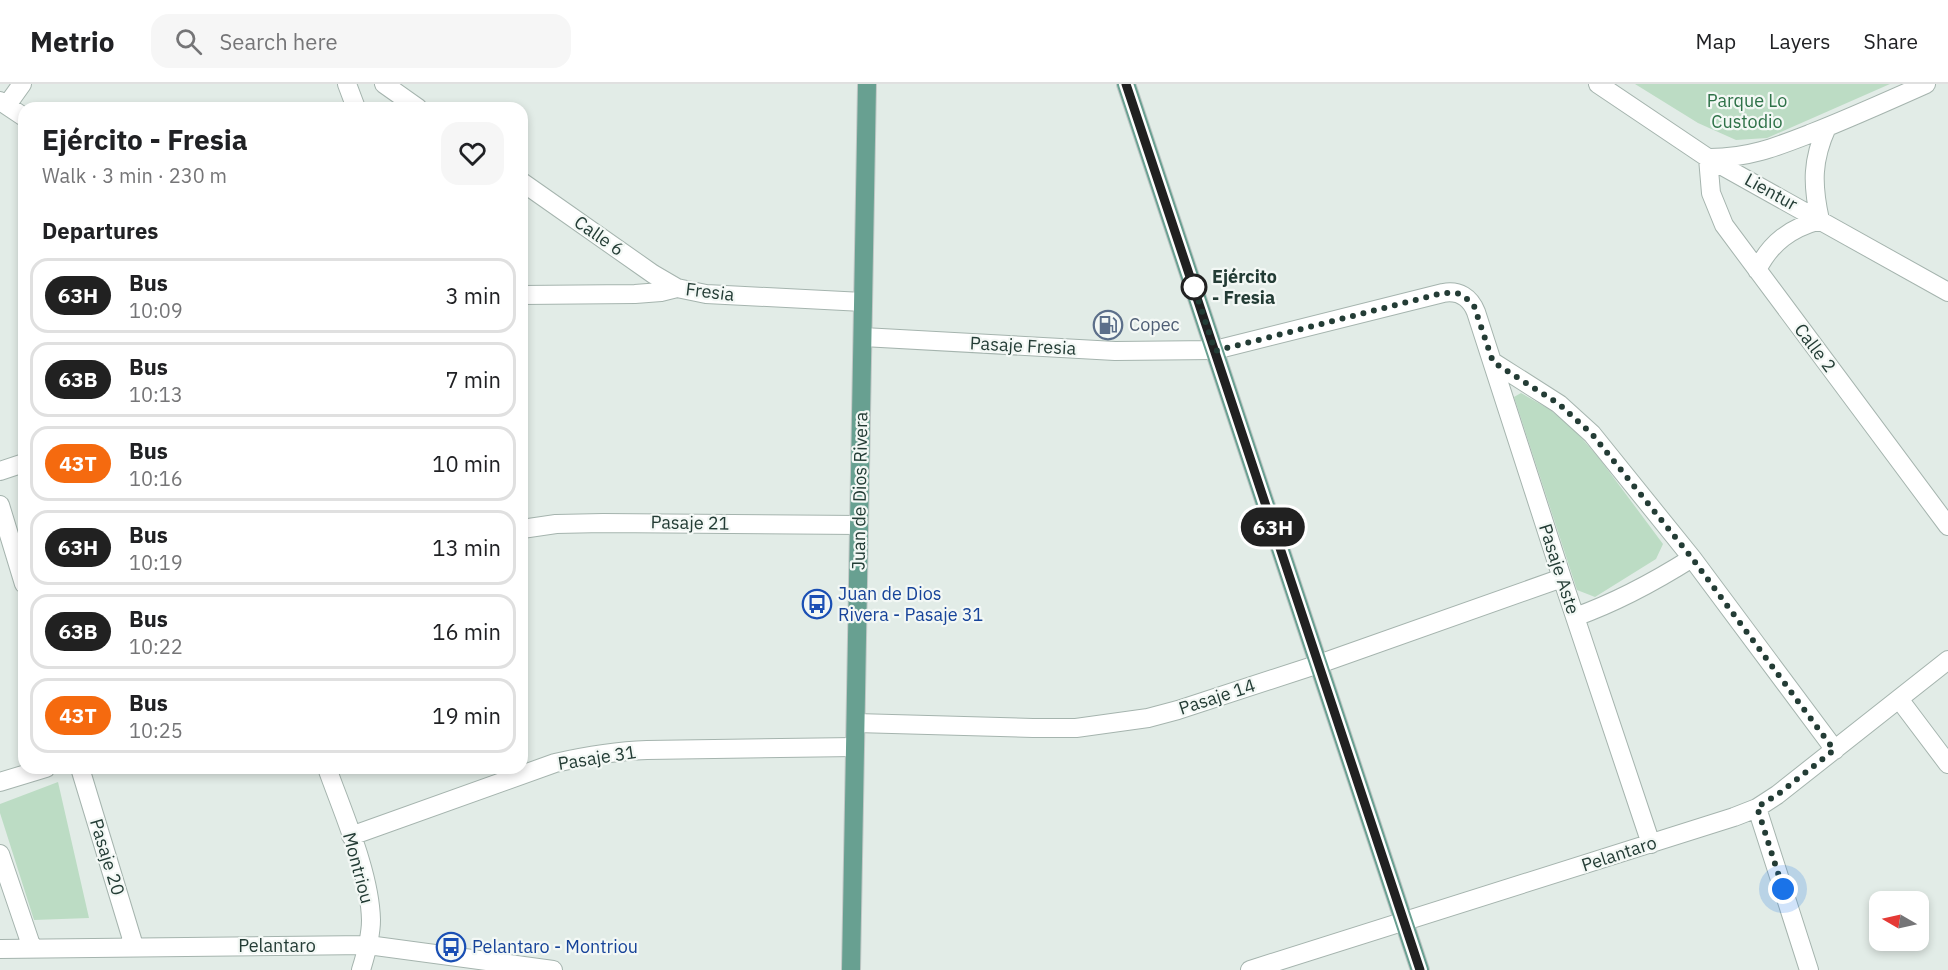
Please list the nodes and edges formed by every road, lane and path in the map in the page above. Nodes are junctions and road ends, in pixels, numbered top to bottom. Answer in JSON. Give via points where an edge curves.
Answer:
{"nodes":[{"id":1,"x":22,"y":84,"type":"edge"},
{"id":2,"x":347,"y":84,"type":"edge"},
{"id":3,"x":384,"y":84,"type":"edge"},
{"id":4,"x":867,"y":84,"type":"edge"},
{"id":5,"x":1126,"y":84,"type":"edge"},
{"id":6,"x":1598,"y":84,"type":"edge"},
{"id":7,"x":1926,"y":84,"type":"edge"},
{"id":8,"x":354,"y":102,"type":"edge"},
{"id":9,"x":410,"y":102,"type":"edge"},
{"id":10,"x":3,"y":103,"type":"edge"},
{"id":11,"x":18,"y":113,"type":"edge"},
{"id":12,"x":1827,"y":127,"type":"junction"},
{"id":13,"x":1708,"y":158,"type":"junction"},
{"id":14,"x":528,"y":186,"type":"edge"},
{"id":15,"x":1820,"y":220,"type":"junction"},
{"id":16,"x":1757,"y":270,"type":"junction"},
{"id":17,"x":677,"y":288,"type":"junction"},
{"id":18,"x":1948,"y":292,"type":"edge"},
{"id":19,"x":528,"y":295,"type":"edge"},
{"id":20,"x":1464,"y":296,"type":"joint"},
{"id":21,"x":863,"y":302,"type":"junction"},
{"id":22,"x":863,"y":337,"type":"junction"},
{"id":23,"x":1215,"y":351,"type":"junction"},
{"id":24,"x":1493,"y":362,"type":"junction"},
{"id":25,"x":18,"y":465,"type":"edge"},
{"id":26,"x":0,"y":471,"type":"edge"},
{"id":27,"x":0,"y":505,"type":"edge"},
{"id":28,"x":859,"y":525,"type":"junction"},
{"id":29,"x":1948,"y":526,"type":"edge"},
{"id":30,"x":528,"y":528,"type":"edge"},
{"id":31,"x":1692,"y":558,"type":"junction"},
{"id":32,"x":18,"y":564,"type":"edge"},
{"id":33,"x":1562,"y":578,"type":"junction"},
{"id":34,"x":1575,"y":617,"type":"junction"},
{"id":35,"x":1948,"y":660,"type":"edge"},
{"id":36,"x":1319,"y":664,"type":"junction"},
{"id":37,"x":1899,"y":699,"type":"junction"},
{"id":38,"x":856,"y":723,"type":"junction"},
{"id":39,"x":855,"y":747,"type":"junction"},
{"id":40,"x":1834,"y":750,"type":"junction"},
{"id":41,"x":1948,"y":764,"type":"edge"},
{"id":42,"x":528,"y":773,"type":"edge"},
{"id":43,"x":26,"y":774,"type":"edge"},
{"id":44,"x":82,"y":774,"type":"edge"},
{"id":45,"x":329,"y":774,"type":"edge"},
{"id":46,"x":524,"y":774,"type":"edge"},
{"id":47,"x":0,"y":782,"type":"edge"},
{"id":48,"x":1757,"y":807,"type":"junction"},
{"id":49,"x":351,"y":836,"type":"junction"},
{"id":50,"x":1651,"y":844,"type":"junction"},
{"id":51,"x":0,"y":854,"type":"edge"},
{"id":52,"x":1404,"y":922,"type":"junction"},
{"id":53,"x":368,"y":945,"type":"junction"},
{"id":54,"x":134,"y":946,"type":"junction"},
{"id":55,"x":0,"y":948,"type":"edge"},
{"id":56,"x":32,"y":948,"type":"junction"},
{"id":57,"x":361,"y":970,"type":"edge"},
{"id":58,"x":553,"y":970,"type":"edge"},
{"id":59,"x":852,"y":970,"type":"edge"},
{"id":60,"x":1250,"y":970,"type":"edge"},
{"id":61,"x":1420,"y":970,"type":"edge"},
{"id":62,"x":1809,"y":970,"type":"edge"}],
"edges":[{"from":1,"to":10,"type":"street"},
{"from":2,"to":8,"type":"street"},
{"from":3,"to":9,"type":"street"},
{"from":4,"to":21,"type":"main road","name":"Juan de Dios Rivera"},
{"from":5,"to":23,"type":"main road"},
{"from":6,"to":13,"type":"street","name":"Lientur"},
{"from":7,"to":12,"type":"street"},
{"from":10,"to":11,"type":"street"},
{"from":12,"to":13,"type":"street","via":[[1763,152]]},
{"from":12,"to":15,"type":"street","via":[[1814,172]]},
{"from":13,"to":15,"type":"street","name":"Lientur"},
{"from":13,"to":16,"type":"street","name":"Calle 2","via":[[1716,208]]},
{"from":14,"to":17,"type":"street","name":"Calle 6"},
{"from":15,"to":16,"type":"street","via":[[1786,233],[1763,257]]},
{"from":15,"to":18,"type":"street","name":"Lientur"},
{"from":16,"to":29,"type":"street","name":"Calle 2"},
{"from":17,"to":19,"type":"street","name":"Fresia","via":[[635,294]]},
{"from":17,"to":21,"type":"street","name":"Fresia","via":[[706,294]]},
{"from":20,"to":23,"type":"street","name":"Pasaje Fresia","via":[[1443,293]]},
{"from":20,"to":24,"type":"street","name":"Pasaje Aste","via":[[1474,306]]},
{"from":21,"to":22,"type":"main road","name":"Juan de Dios Rivera"},
{"from":22,"to":23,"type":"street","name":"Pasaje Fresia","via":[[1116,351]]},
{"from":22,"to":28,"type":"main road","name":"Juan de Dios Rivera"},
{"from":23,"to":36,"type":"main road"},
{"from":24,"to":31,"type":"street","via":[[1559,404],[1592,434]]},
{"from":24,"to":33,"type":"street","name":"Pasaje Aste"},
{"from":25,"to":26,"type":"street"},
{"from":27,"to":32,"type":"street"},
{"from":28,"to":30,"type":"street","name":"Pasaje 21","via":[[603,523]]},
{"from":28,"to":38,"type":"main road","name":"Juan de Dios Rivera"},
{"from":31,"to":34,"type":"street","via":[[1659,580]]},
{"from":31,"to":40,"type":"street"},
{"from":33,"to":34,"type":"street","name":"Pasaje Aste"},
{"from":33,"to":36,"type":"street","name":"Pasaje 14"},
{"from":34,"to":50,"type":"street","name":"Pasaje Aste"},
{"from":35,"to":37,"type":"street","name":"Pelantaro"},
{"from":36,"to":38,"type":"street","name":"Pasaje 14","via":[[1178,710],[1118,724],[1033,728]]},
{"from":36,"to":52,"type":"main road"},
{"from":37,"to":40,"type":"street","name":"Pelantaro"},
{"from":37,"to":41,"type":"street"},
{"from":38,"to":39,"type":"main road","name":"Juan de Dios Rivera"},
{"from":39,"to":42,"type":"street","name":"Pasaje 31","via":[[637,750],[588,756]]},
{"from":39,"to":59,"type":"main road","name":"Juan de Dios Rivera"},
{"from":40,"to":48,"type":"street","name":"Pelantaro"},
{"from":43,"to":47,"type":"street"},
{"from":44,"to":54,"type":"street","name":"Pasaje 20"},
{"from":45,"to":49,"type":"street","name":"Montriou"},
{"from":46,"to":49,"type":"street","name":"Pasaje 31"},
{"from":48,"to":50,"type":"street","name":"Pelantaro"},
{"from":48,"to":62,"type":"street"},
{"from":49,"to":53,"type":"street","name":"Montriou","via":[[368,890]]},
{"from":50,"to":52,"type":"street","name":"Pelantaro"},
{"from":51,"to":56,"type":"street"},
{"from":52,"to":60,"type":"street","name":"Pelantaro"},
{"from":52,"to":61,"type":"main road"},
{"from":53,"to":54,"type":"street","name":"Pelantaro"},
{"from":53,"to":57,"type":"street","name":"Montriou"},
{"from":53,"to":58,"type":"street","name":"Pelantaro"},
{"from":54,"to":56,"type":"street","name":"Pelantaro"},
{"from":55,"to":56,"type":"street","name":"Pelantaro"}]}
